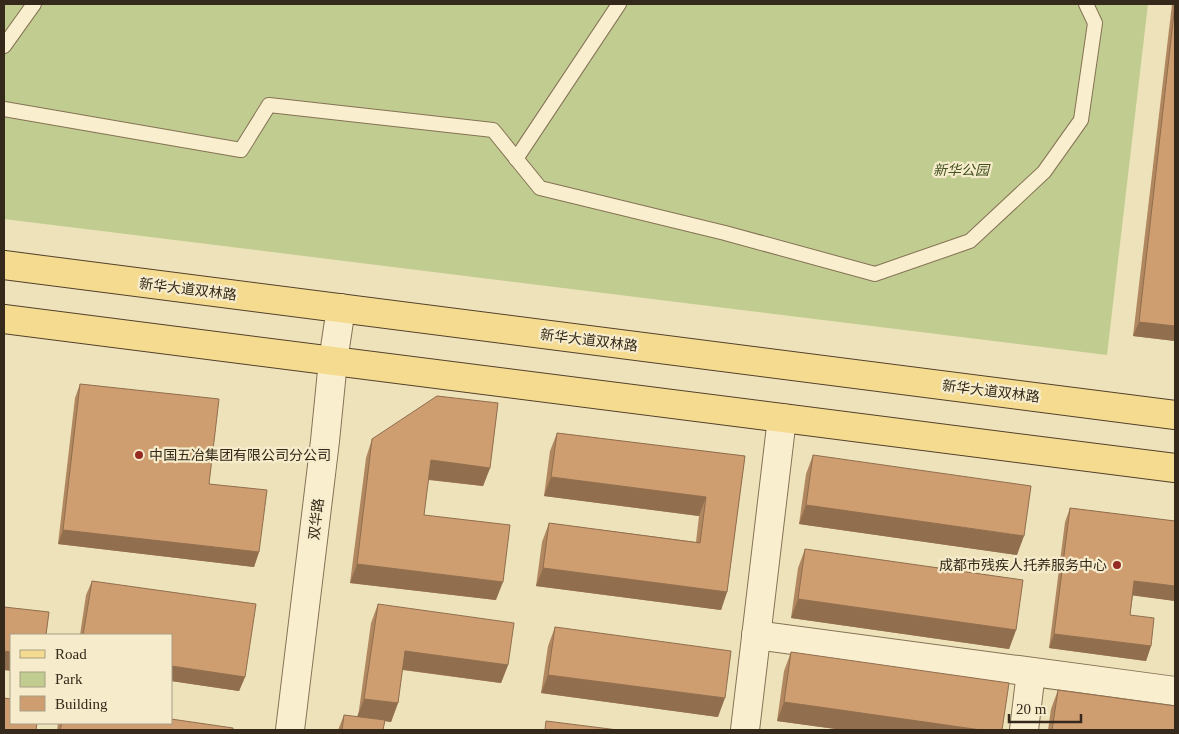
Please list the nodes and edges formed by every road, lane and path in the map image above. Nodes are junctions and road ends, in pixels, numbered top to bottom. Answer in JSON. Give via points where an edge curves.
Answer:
{"nodes":[{"id":1,"x":34,"y":4,"type":"edge"},
{"id":2,"x":619,"y":4,"type":"edge"},
{"id":3,"x":1086,"y":4,"type":"edge"},
{"id":4,"x":4,"y":46,"type":"edge"},
{"id":5,"x":4,"y":109,"type":"edge"},
{"id":6,"x":516,"y":159,"type":"junction"},
{"id":7,"x":4,"y":266,"type":"edge"},
{"id":8,"x":341,"y":308,"type":"junction"},
{"id":9,"x":4,"y":319,"type":"edge"},
{"id":10,"x":333,"y":361,"type":"junction"},
{"id":11,"x":1175,"y":415,"type":"edge"},
{"id":12,"x":782,"y":418,"type":"junction"},
{"id":13,"x":1175,"y":468,"type":"edge"},
{"id":14,"x":756,"y":635,"type":"junction"},
{"id":15,"x":1031,"y":672,"type":"junction"},
{"id":16,"x":1175,"y":691,"type":"edge"},
{"id":17,"x":290,"y":730,"type":"edge"},
{"id":18,"x":745,"y":730,"type":"edge"},
{"id":19,"x":1024,"y":730,"type":"edge"}],
"edges":[{"from":1,"to":4,"type":"lane"},
{"from":2,"to":6,"type":"lane"},
{"from":3,"to":6,"type":"lane","via":[[1095,23],[1081,120],[1044,172],[970,241],[875,274],[540,188]]},
{"from":5,"to":6,"type":"lane","via":[[241,150],[269,105],[492,130]]},
{"from":7,"to":8,"type":"main road","name":"新华大道双林路"},
{"from":8,"to":10,"type":"street","name":"双华路"},
{"from":8,"to":11,"type":"main road","name":"新华大道双林路"},
{"from":9,"to":10,"type":"main road"},
{"from":10,"to":12,"type":"main road"},
{"from":10,"to":17,"type":"street","name":"双华路"},
{"from":12,"to":13,"type":"main road"},
{"from":12,"to":14,"type":"street"},
{"from":14,"to":15,"type":"street"},
{"from":14,"to":18,"type":"street"},
{"from":15,"to":16,"type":"street"},
{"from":15,"to":19,"type":"street"}]}
